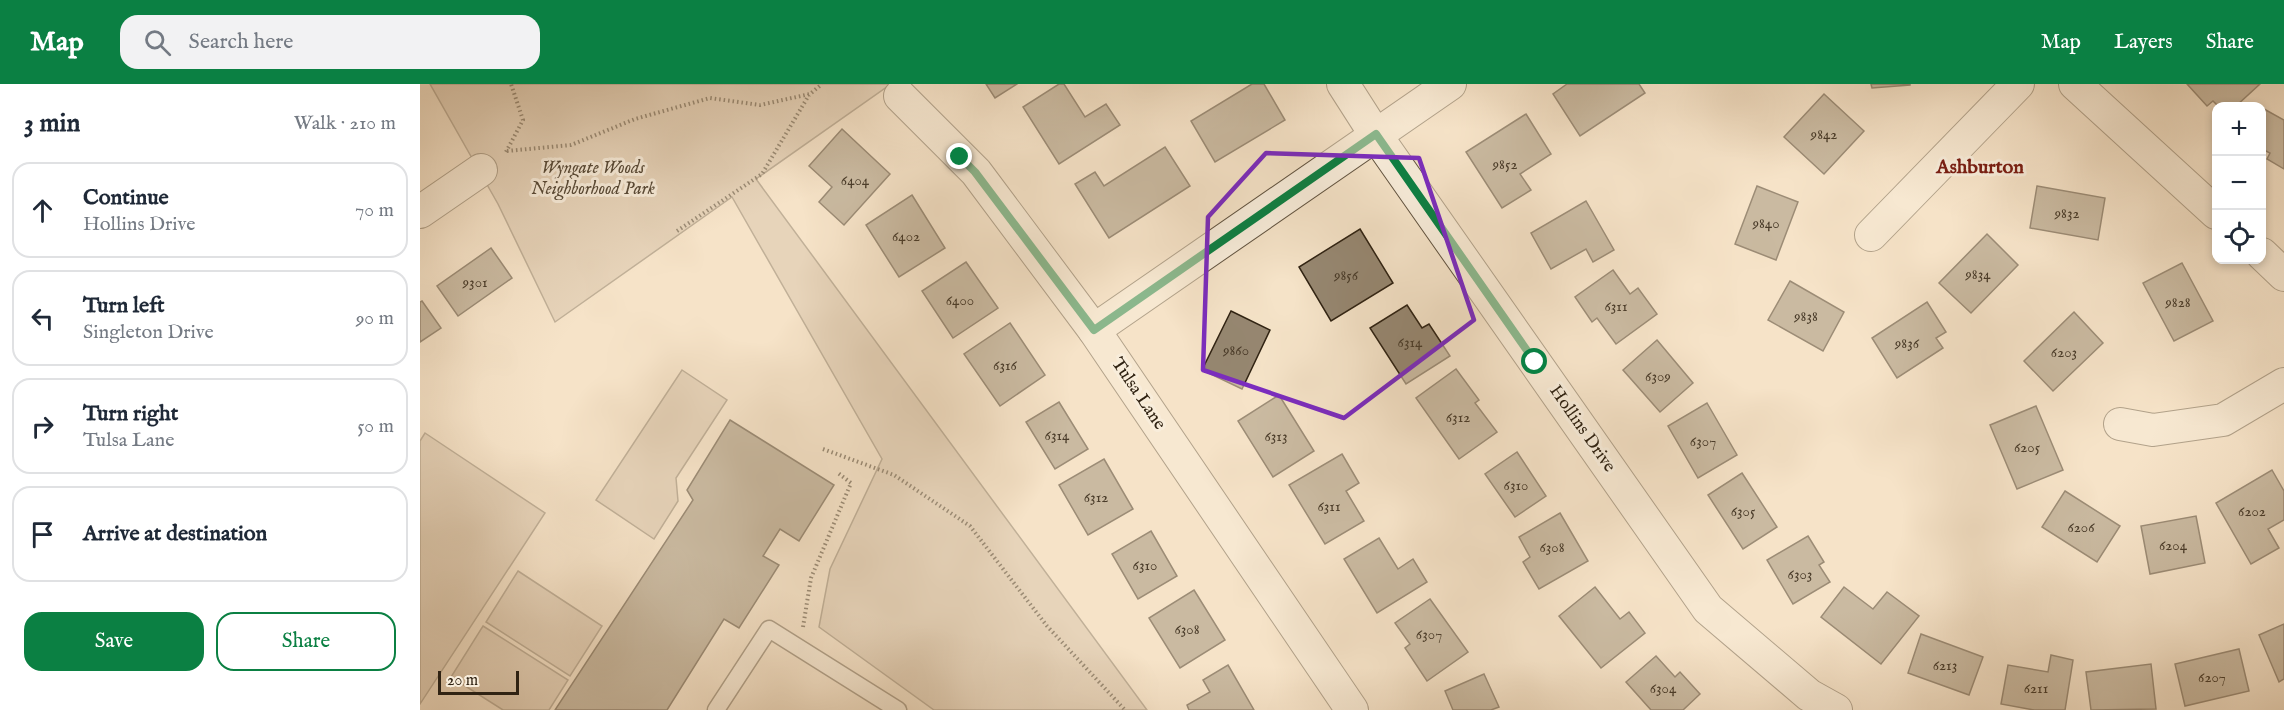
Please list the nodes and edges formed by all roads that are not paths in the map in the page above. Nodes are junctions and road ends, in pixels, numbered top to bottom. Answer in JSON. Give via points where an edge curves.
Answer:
{"nodes":[{"id":1,"x":1343,"y":84,"type":"edge"},
{"id":2,"x":1450,"y":84,"type":"edge"},
{"id":3,"x":2018,"y":84,"type":"edge"},
{"id":4,"x":2074,"y":84,"type":"edge"},
{"id":5,"x":900,"y":96,"type":"dead end"},
{"id":6,"x":1376,"y":134,"type":"junction"},
{"id":7,"x":481,"y":170,"type":"road end"},
{"id":8,"x":2214,"y":210,"type":"edge"},
{"id":9,"x":420,"y":212,"type":"edge"},
{"id":10,"x":1872,"y":235,"type":"dead end"},
{"id":11,"x":2266,"y":258,"type":"edge"},
{"id":12,"x":2284,"y":275,"type":"edge"},
{"id":13,"x":1094,"y":330,"type":"junction"},
{"id":14,"x":2284,"y":384,"type":"edge"},
{"id":15,"x":2120,"y":424,"type":"dead end"},
{"id":16,"x":716,"y":710,"type":"edge"},
{"id":17,"x":898,"y":710,"type":"edge"},
{"id":18,"x":1352,"y":710,"type":"edge"},
{"id":19,"x":1836,"y":710,"type":"edge"}],
"edges":[{"from":1,"to":6,"type":"street","name":"Hollins Drive"},
{"from":2,"to":6,"type":"street"},
{"from":3,"to":10,"type":"street"},
{"from":4,"to":8,"type":"street"},
{"from":5,"to":13,"type":"street","name":"Tulsa Lane","via":[[975,172]]},
{"from":6,"to":13,"type":"street"},
{"from":6,"to":19,"type":"street","name":"Hollins Drive","via":[[1708,609],[1809,695]]},
{"from":7,"to":9,"type":"street"},
{"from":11,"to":12,"type":"street"},
{"from":13,"to":18,"type":"street","name":"Tulsa Lane"},
{"from":14,"to":15,"type":"street","via":[[2223,420],[2152,430]]},
{"from":16,"to":17,"type":"lane","via":[[769,629]]}]}
